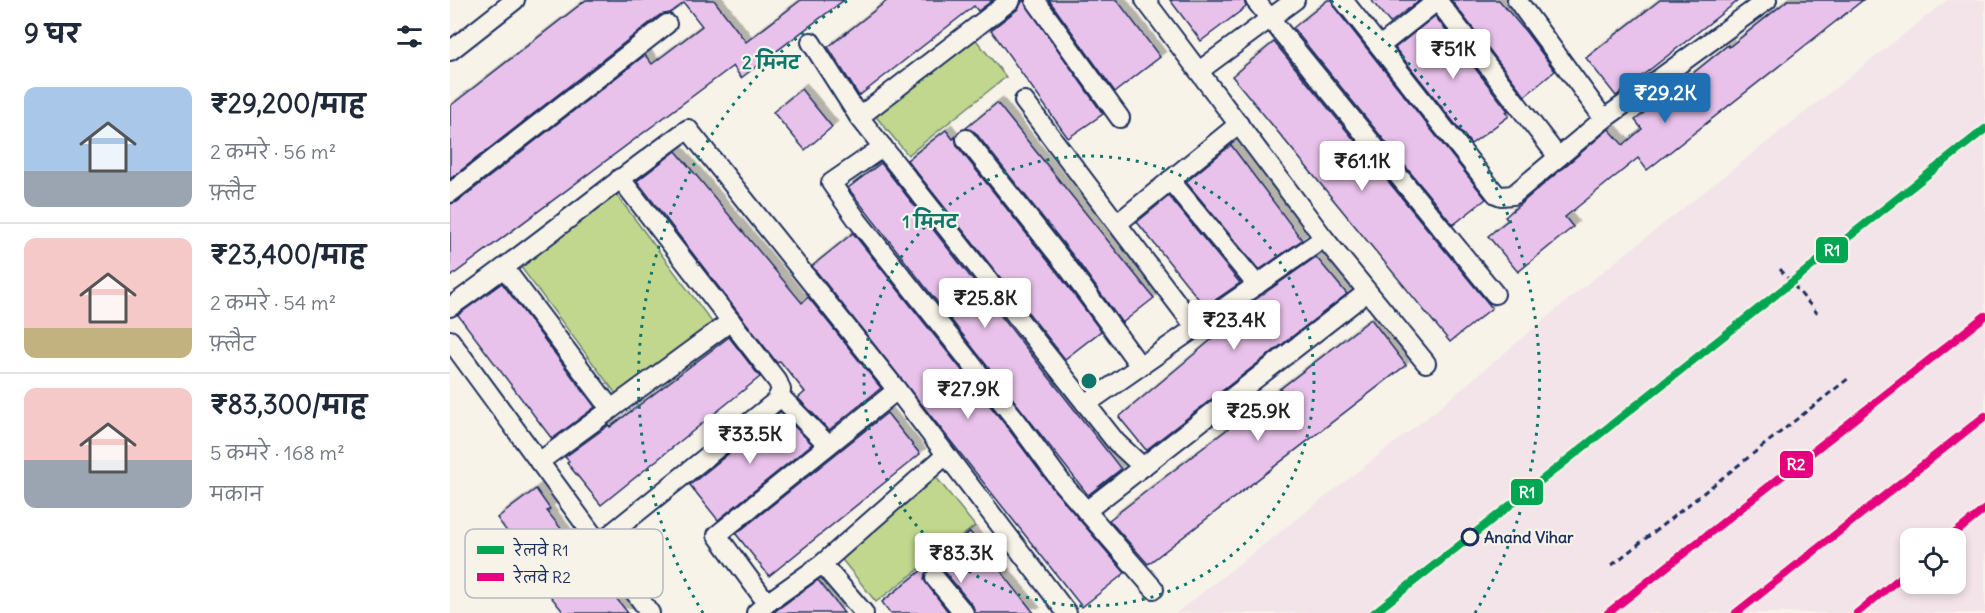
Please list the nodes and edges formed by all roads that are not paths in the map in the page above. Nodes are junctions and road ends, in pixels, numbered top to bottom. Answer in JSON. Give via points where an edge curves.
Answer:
{"nodes":[{"id":1,"x":515,"y":0,"type":"edge"},
{"id":2,"x":1011,"y":0,"type":"edge"},
{"id":3,"x":1035,"y":0,"type":"edge"},
{"id":4,"x":1145,"y":0,"type":"edge"},
{"id":5,"x":1255,"y":0,"type":"edge"},
{"id":6,"x":1294,"y":0,"type":"edge"},
{"id":7,"x":1343,"y":0,"type":"edge"},
{"id":8,"x":1438,"y":0,"type":"edge"},
{"id":9,"x":1516,"y":0,"type":"edge"},
{"id":10,"x":1767,"y":0,"type":"edge"},
{"id":11,"x":1269,"y":18,"type":"junction"},
{"id":12,"x":667,"y":24,"type":"dead end"},
{"id":13,"x":810,"y":42,"type":"dead end"},
{"id":14,"x":1380,"y":46,"type":"junction"},
{"id":15,"x":450,"y":51,"type":"edge"},
{"id":16,"x":1199,"y":71,"type":"junction"},
{"id":17,"x":1024,"y":101,"type":"dead end"},
{"id":18,"x":859,"y":117,"type":"junction"},
{"id":19,"x":1120,"y":118,"type":"dead end"},
{"id":20,"x":1604,"y":119,"type":"junction"},
{"id":21,"x":1239,"y":124,"type":"junction"},
{"id":22,"x":966,"y":139,"type":"dead end"},
{"id":23,"x":883,"y":147,"type":"junction"},
{"id":24,"x":1558,"y":158,"type":"junction"},
{"id":25,"x":620,"y":178,"type":"junction"},
{"id":26,"x":1170,"y":180,"type":"junction"},
{"id":27,"x":450,"y":193,"type":"edge"},
{"id":28,"x":1118,"y":223,"type":"junction"},
{"id":29,"x":1324,"y":238,"type":"junction"},
{"id":30,"x":505,"y":268,"type":"junction"},
{"id":31,"x":1257,"y":285,"type":"junction"},
{"id":32,"x":1366,"y":292,"type":"junction"},
{"id":33,"x":1495,"y":294,"type":"dead end"},
{"id":34,"x":450,"y":307,"type":"edge"},
{"id":35,"x":731,"y":321,"type":"junction"},
{"id":36,"x":1196,"y":327,"type":"junction"},
{"id":37,"x":450,"y":340,"type":"edge"},
{"id":38,"x":1426,"y":363,"type":"dead end"},
{"id":39,"x":1140,"y":366,"type":"junction"},
{"id":40,"x":897,"y":390,"type":"junction"},
{"id":41,"x":780,"y":396,"type":"junction"},
{"id":42,"x":1086,"y":404,"type":"junction"},
{"id":43,"x":611,"y":409,"type":"junction"},
{"id":44,"x":828,"y":445,"type":"junction"},
{"id":45,"x":946,"y":455,"type":"junction"},
{"id":46,"x":539,"y":462,"type":"junction"},
{"id":47,"x":1143,"y":467,"type":"junction"},
{"id":48,"x":1086,"y":511,"type":"junction"},
{"id":49,"x":587,"y":529,"type":"edge"},
{"id":50,"x":617,"y":529,"type":"edge"},
{"id":51,"x":822,"y":564,"type":"junction"},
{"id":52,"x":935,"y":578,"type":"dead end"},
{"id":53,"x":1154,"y":589,"type":"dead end"},
{"id":54,"x":639,"y":598,"type":"edge"},
{"id":55,"x":760,"y":610,"type":"edge"},
{"id":56,"x":650,"y":613,"type":"edge"},
{"id":57,"x":864,"y":613,"type":"edge"},
{"id":58,"x":964,"y":613,"type":"edge"},
{"id":59,"x":1067,"y":613,"type":"edge"}],
"edges":[{"from":1,"to":15,"type":"street"},
{"from":2,"to":18,"type":"street"},
{"from":3,"to":19,"type":"street"},
{"from":4,"to":16,"type":"street"},
{"from":5,"to":11,"type":"street"},
{"from":6,"to":11,"type":"street"},
{"from":7,"to":14,"type":"street"},
{"from":8,"to":14,"type":"street"},
{"from":8,"to":24,"type":"street"},
{"from":9,"to":20,"type":"street"},
{"from":10,"to":20,"type":"street"},
{"from":11,"to":16,"type":"street"},
{"from":11,"to":33,"type":"street"},
{"from":12,"to":27,"type":"street"},
{"from":13,"to":18,"type":"street"},
{"from":14,"to":24,"type":"street","via":[[1496,194],[1513,195]]},
{"from":16,"to":21,"type":"street"},
{"from":17,"to":28,"type":"street"},
{"from":18,"to":23,"type":"street"},
{"from":20,"to":24,"type":"street"},
{"from":21,"to":26,"type":"street"},
{"from":21,"to":29,"type":"street"},
{"from":22,"to":39,"type":"street"},
{"from":23,"to":42,"type":"street"},
{"from":23,"to":48,"type":"street","via":[[831,183]]},
{"from":25,"to":30,"type":"street"},
{"from":25,"to":35,"type":"street"},
{"from":25,"to":40,"type":"street","via":[[688,129]]},
{"from":26,"to":28,"type":"street"},
{"from":26,"to":31,"type":"street"},
{"from":28,"to":36,"type":"street"},
{"from":29,"to":31,"type":"street"},
{"from":29,"to":32,"type":"street"},
{"from":30,"to":34,"type":"street"},
{"from":30,"to":43,"type":"street"},
{"from":31,"to":36,"type":"street"},
{"from":32,"to":38,"type":"street"},
{"from":32,"to":47,"type":"street"},
{"from":35,"to":41,"type":"street","via":[[778,382]]},
{"from":35,"to":43,"type":"street"},
{"from":36,"to":39,"type":"street"},
{"from":37,"to":46,"type":"street"},
{"from":39,"to":42,"type":"street"},
{"from":40,"to":44,"type":"street"},
{"from":40,"to":45,"type":"street"},
{"from":41,"to":44,"type":"street"},
{"from":41,"to":50,"type":"street"},
{"from":42,"to":47,"type":"street","via":[[1116,442]]},
{"from":43,"to":46,"type":"street"},
{"from":44,"to":55,"type":"street","via":[[717,535]]},
{"from":45,"to":51,"type":"street"},
{"from":45,"to":59,"type":"street"},
{"from":46,"to":49,"type":"street"},
{"from":47,"to":48,"type":"street"},
{"from":48,"to":53,"type":"street"},
{"from":51,"to":55,"type":"street"},
{"from":51,"to":57,"type":"street"},
{"from":52,"to":58,"type":"street"},
{"from":54,"to":56,"type":"street"}]}
